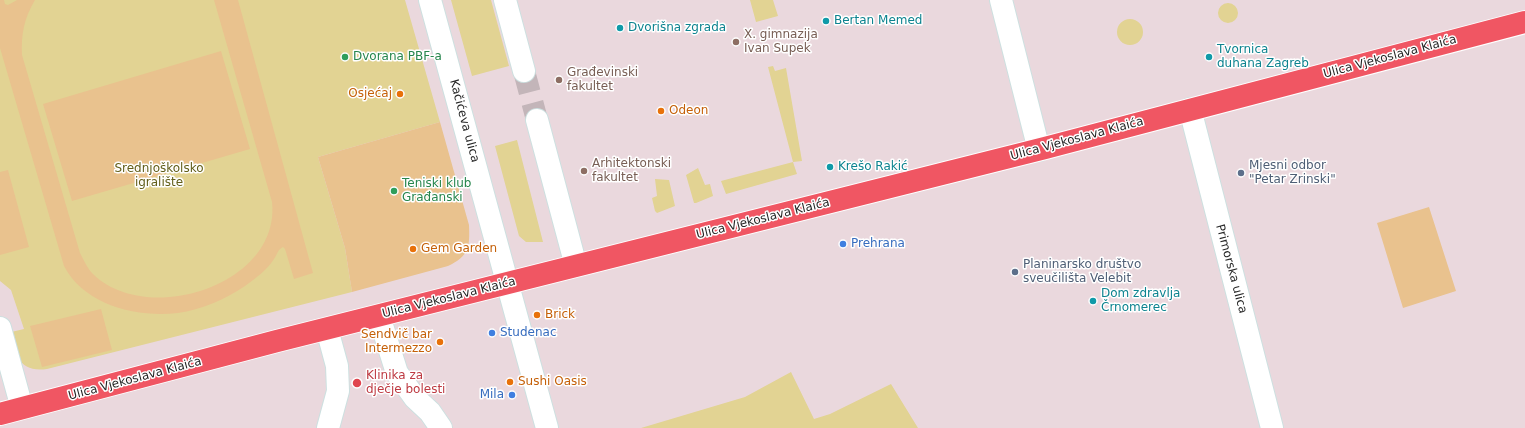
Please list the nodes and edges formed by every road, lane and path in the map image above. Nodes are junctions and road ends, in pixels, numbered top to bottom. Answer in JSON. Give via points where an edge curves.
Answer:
{"nodes":[{"id":1,"x":430,"y":0,"type":"edge"},
{"id":2,"x":505,"y":0,"type":"edge"},
{"id":3,"x":1001,"y":0,"type":"edge"},
{"id":4,"x":1525,"y":22,"type":"edge"},
{"id":5,"x":524,"y":71,"type":"tunnel mouth"},
{"id":6,"x":1190,"y":109,"type":"junction"},
{"id":7,"x":537,"y":120,"type":"tunnel mouth"},
{"id":8,"x":1039,"y":150,"type":"junction"},
{"id":9,"x":576,"y":266,"type":"junction"},
{"id":10,"x":508,"y":283,"type":"junction"},
{"id":11,"x":378,"y":316,"type":"junction"},
{"id":12,"x":0,"y":328,"type":"edge"},
{"id":13,"x":327,"y":329,"type":"junction"},
{"id":14,"x":22,"y":408,"type":"junction"},
{"id":15,"x":0,"y":414,"type":"edge"},
{"id":16,"x":328,"y":428,"type":"edge"},
{"id":17,"x":441,"y":428,"type":"edge"},
{"id":18,"x":547,"y":428,"type":"edge"},
{"id":19,"x":1272,"y":428,"type":"edge"}],
"edges":[{"from":1,"to":10,"type":"street","name":"Kačićeva ulica"},
{"from":2,"to":5,"type":"street"},
{"from":3,"to":8,"type":"street"},
{"from":4,"to":6,"type":"main road","name":"Ulica Vjekoslava Klaića"},
{"from":6,"to":8,"type":"main road","name":"Ulica Vjekoslava Klaića"},
{"from":6,"to":19,"type":"street","name":"Primorska ulica"},
{"from":7,"to":9,"type":"street"},
{"from":8,"to":9,"type":"main road","name":"Ulica Vjekoslava Klaića"},
{"from":9,"to":10,"type":"main road","name":"Ulica Vjekoslava Klaića"},
{"from":10,"to":11,"type":"main road","name":"Ulica Vjekoslava Klaića"},
{"from":10,"to":18,"type":"street","name":"Kačićeva ulica"},
{"from":11,"to":13,"type":"main road","name":"Ulica Vjekoslava Klaića"},
{"from":11,"to":17,"type":"street","via":[[397,373]]},
{"from":12,"to":14,"type":"street"},
{"from":13,"to":14,"type":"main road","name":"Ulica Vjekoslava Klaića"},
{"from":13,"to":16,"type":"street","via":[[337,366],[338,391]]},
{"from":14,"to":15,"type":"main road","name":"Ulica Vjekoslava Klaića"}]}
